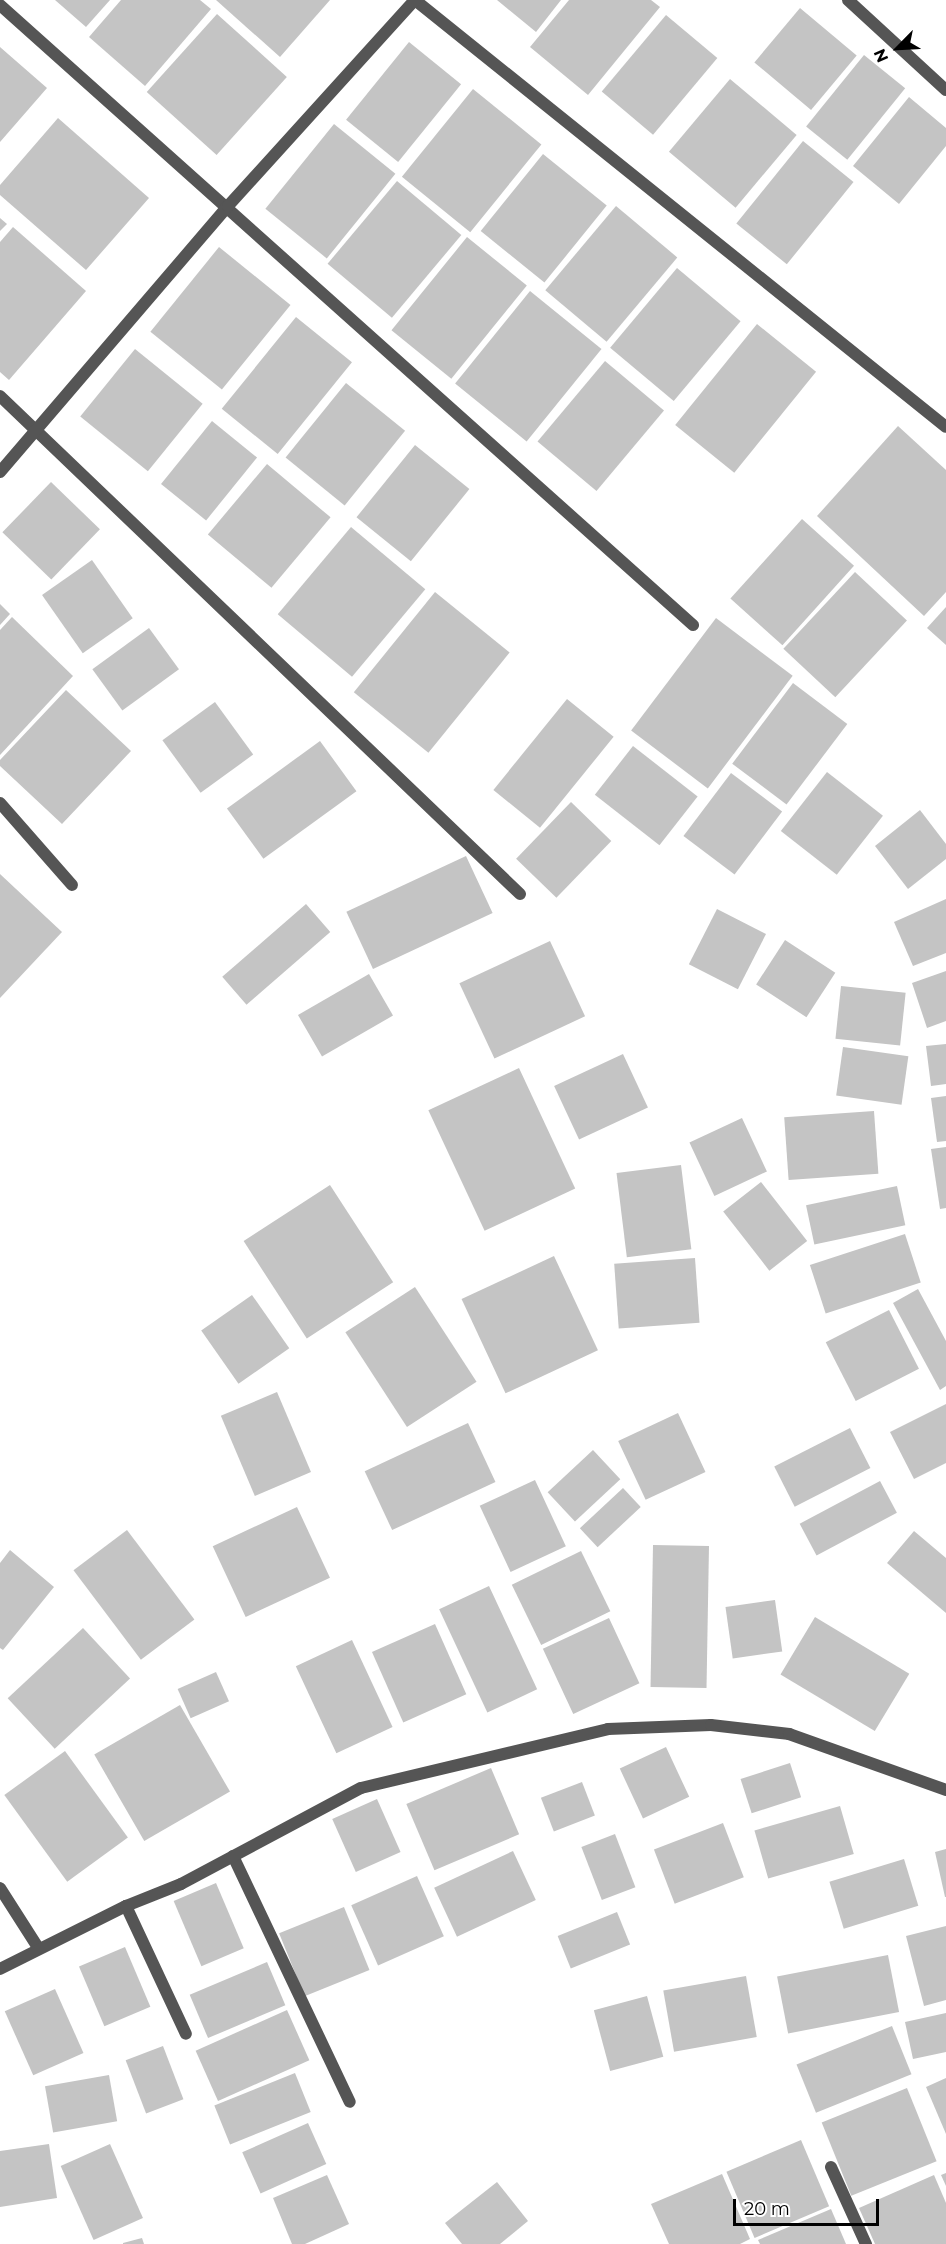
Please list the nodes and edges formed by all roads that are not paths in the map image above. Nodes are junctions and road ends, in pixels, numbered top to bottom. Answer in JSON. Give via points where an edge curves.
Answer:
{"nodes":[{"id":1,"x":415,"y":0,"type":"edge"},
{"id":2,"x":848,"y":0,"type":"edge"},
{"id":3,"x":0,"y":5,"type":"edge"},
{"id":4,"x":946,"y":90,"type":"edge"},
{"id":5,"x":228,"y":206,"type":"junction"},
{"id":6,"x":0,"y":396,"type":"edge"},
{"id":7,"x":946,"y":427,"type":"edge"},
{"id":8,"x":35,"y":432,"type":"junction"},
{"id":9,"x":0,"y":472,"type":"edge"},
{"id":10,"x":693,"y":625,"type":"dead end"},
{"id":11,"x":0,"y":803,"type":"edge"},
{"id":12,"x":72,"y":885,"type":"dead end"},
{"id":13,"x":520,"y":894,"type":"dead end"},
{"id":14,"x":946,"y":1790,"type":"edge"},
{"id":15,"x":233,"y":1856,"type":"junction"},
{"id":16,"x":0,"y":1888,"type":"edge"},
{"id":17,"x":126,"y":1906,"type":"junction"},
{"id":18,"x":39,"y":1949,"type":"junction"},
{"id":19,"x":0,"y":1969,"type":"edge"},
{"id":20,"x":186,"y":2034,"type":"dead end"},
{"id":21,"x":350,"y":2102,"type":"dead end"},
{"id":22,"x":831,"y":2167,"type":"dead end"},
{"id":23,"x":866,"y":2244,"type":"edge"}],
"edges":[{"from":1,"to":5,"type":"street"},
{"from":1,"to":7,"type":"street"},
{"from":2,"to":4,"type":"street"},
{"from":3,"to":5,"type":"street"},
{"from":5,"to":8,"type":"street"},
{"from":5,"to":10,"type":"street"},
{"from":6,"to":8,"type":"street"},
{"from":8,"to":9,"type":"street"},
{"from":8,"to":13,"type":"street"},
{"from":11,"to":12,"type":"street"},
{"from":14,"to":15,"type":"street","via":[[789,1734],[711,1725],[608,1729],[361,1788]]},
{"from":15,"to":17,"type":"street","via":[[181,1884]]},
{"from":15,"to":21,"type":"street"},
{"from":16,"to":18,"type":"street"},
{"from":17,"to":18,"type":"street"},
{"from":17,"to":20,"type":"street"},
{"from":18,"to":19,"type":"street"},
{"from":22,"to":23,"type":"street"}]}
